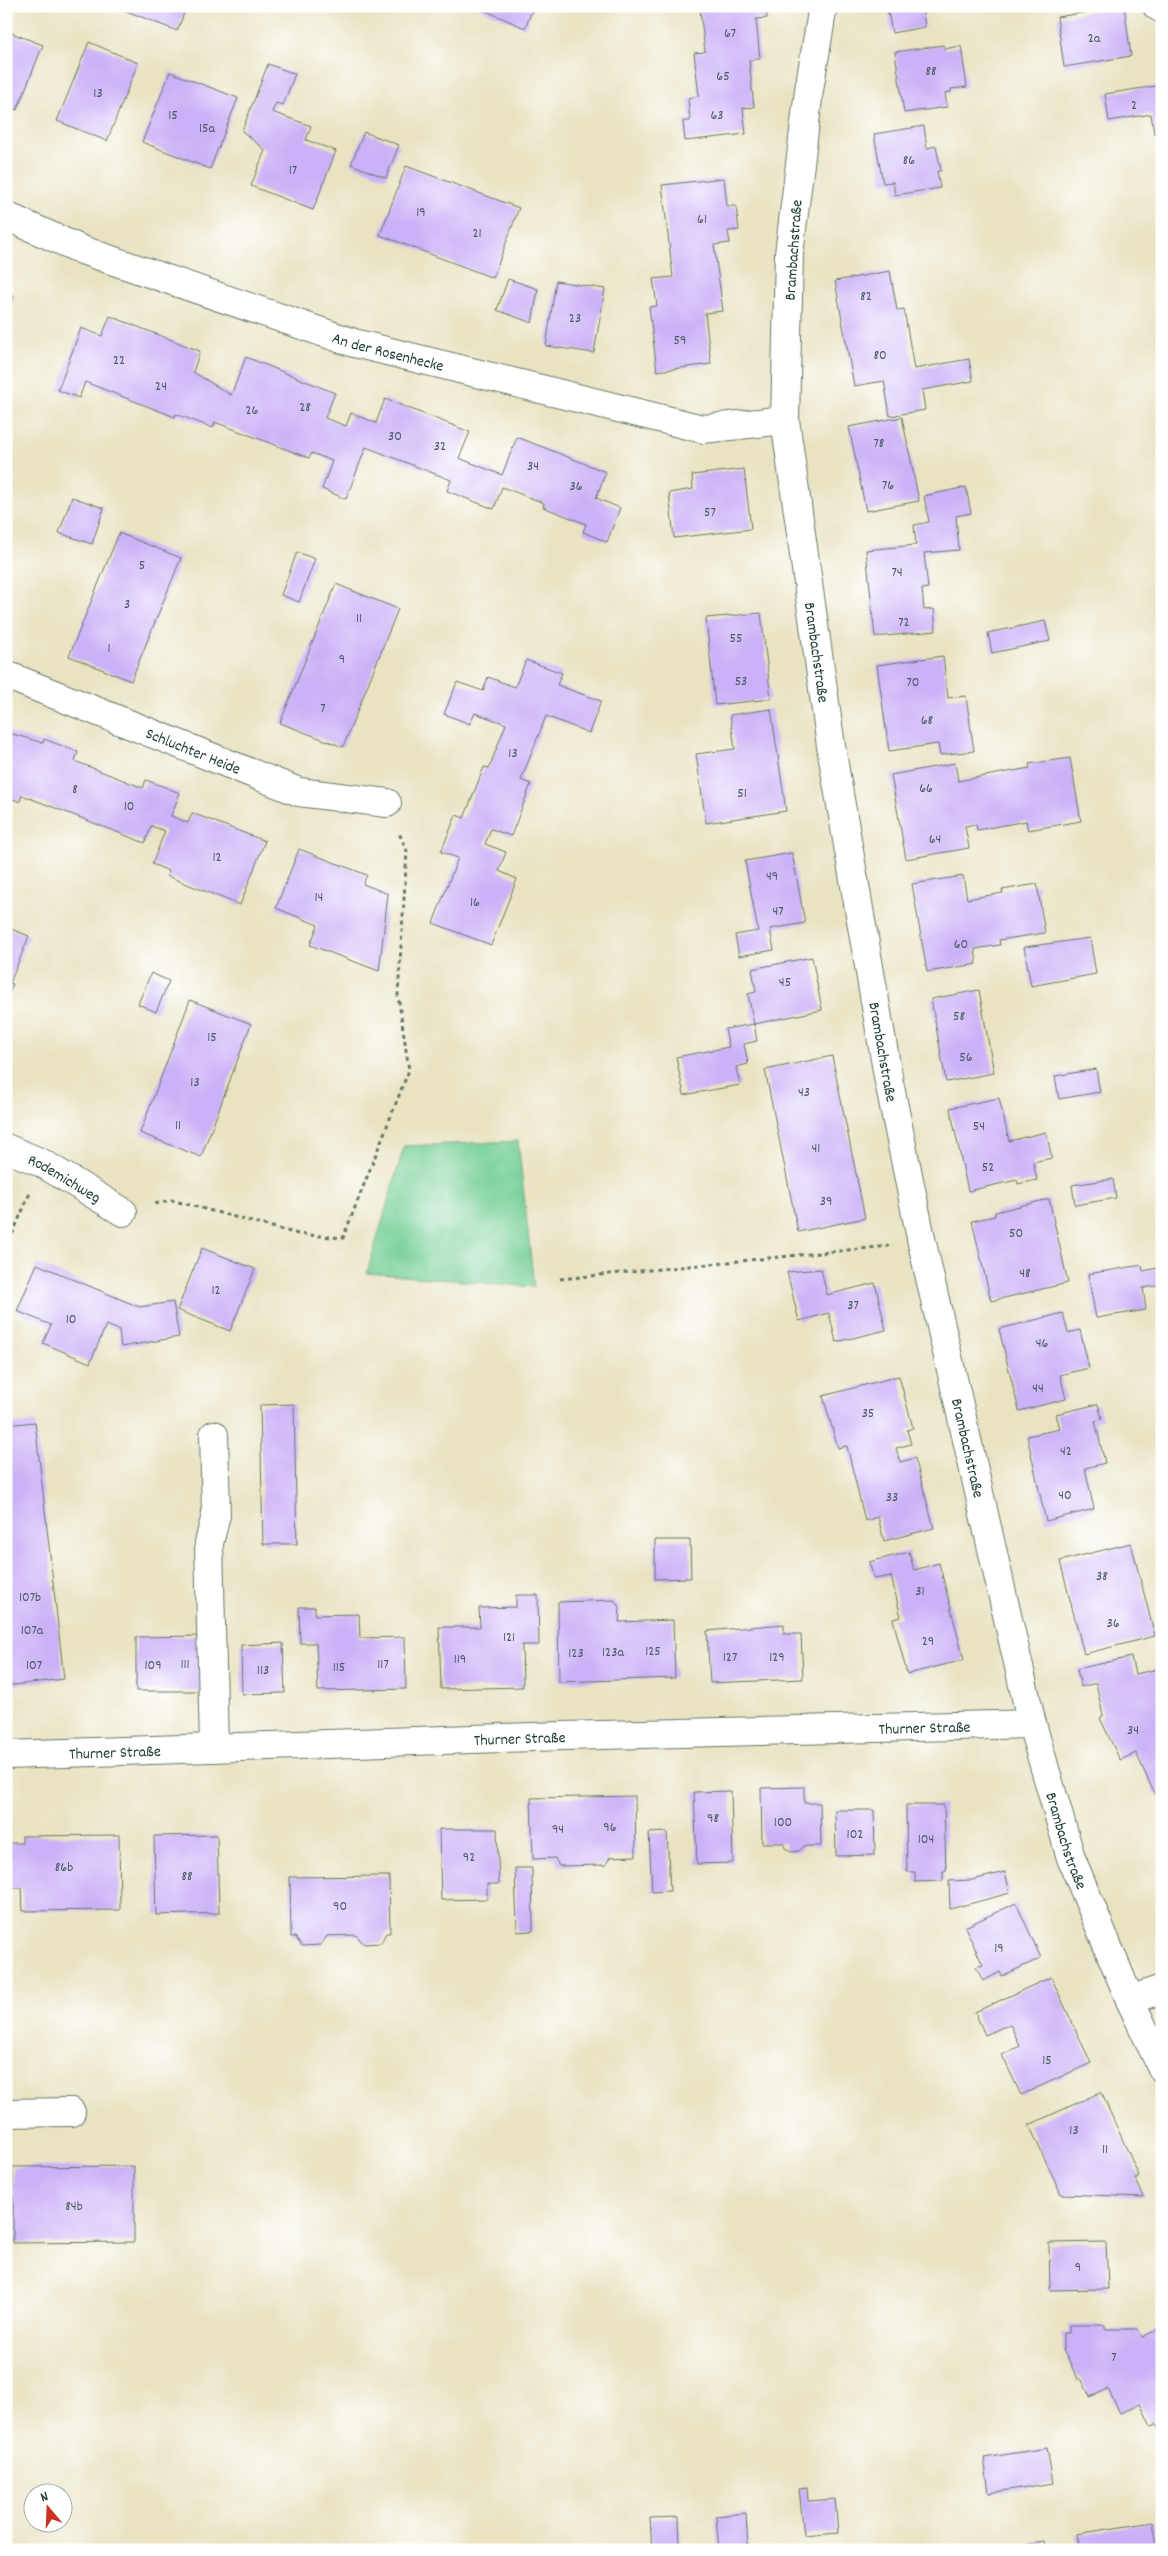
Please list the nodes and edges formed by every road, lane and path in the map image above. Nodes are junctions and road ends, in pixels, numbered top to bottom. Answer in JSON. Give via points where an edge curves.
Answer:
{"nodes":[{"id":1,"x":823,"y":6,"type":"edge"},
{"id":2,"x":1157,"y":6,"type":"edge"},
{"id":3,"x":1162,"y":9,"type":"edge"},
{"id":4,"x":6,"y":216,"type":"edge"},
{"id":5,"x":786,"y":420,"type":"junction"},
{"id":6,"x":6,"y":676,"type":"edge"},
{"id":7,"x":387,"y":803,"type":"joint"},
{"id":8,"x":6,"y":1148,"type":"edge"},
{"id":9,"x":42,"y":1163,"type":"junction"},
{"id":10,"x":123,"y":1212,"type":"joint"},
{"id":11,"x":922,"y":1243,"type":"junction"},
{"id":12,"x":6,"y":1249,"type":"edge"},
{"id":13,"x":560,"y":1279,"type":"dead end"},
{"id":14,"x":214,"y":1435,"type":"dead end"},
{"id":15,"x":1032,"y":1724,"type":"junction"},
{"id":16,"x":214,"y":1748,"type":"junction"},
{"id":17,"x":6,"y":1755,"type":"edge"},
{"id":18,"x":1162,"y":1988,"type":"edge"},
{"id":19,"x":1130,"y":2000,"type":"junction"},
{"id":20,"x":1162,"y":2068,"type":"edge"},
{"id":21,"x":71,"y":2112,"type":"dead end"},
{"id":22,"x":6,"y":2113,"type":"edge"}],
"edges":[{"from":1,"to":5,"type":"street","name":"Brambachstraße","via":[[789,254]]},
{"from":2,"to":3,"type":"street"},
{"from":4,"to":5,"type":"street","name":"An der Rosenhecke","via":[[82,250],[354,344],[703,430]]},
{"from":5,"to":11,"type":"street","name":"Brambachstraße","via":[[832,754],[889,1082]]},
{"from":6,"to":7,"type":"street","name":"Schluchter Heide","via":[[299,792]]},
{"from":7,"to":10,"type":"path","via":[[407,851],[398,995],[409,1070],[343,1238],[298,1234],[170,1200]]},
{"from":8,"to":9,"type":"street","name":"Rodemichweg"},
{"from":9,"to":10,"type":"street","name":"Rodemichweg"},
{"from":9,"to":12,"type":"path"},
{"from":11,"to":13,"type":"path"},
{"from":11,"to":15,"type":"street","name":"Brambachstraße"},
{"from":14,"to":16,"type":"street","via":[[216,1515],[209,1543]]},
{"from":15,"to":16,"type":"street","name":"Thurner Straße"},
{"from":15,"to":19,"type":"street","name":"Brambachstraße","via":[[1071,1858]]},
{"from":16,"to":17,"type":"street","name":"Thurner Straße"},
{"from":18,"to":19,"type":"street"},
{"from":19,"to":20,"type":"street","name":"Brambachstraße"},
{"from":21,"to":22,"type":"street"}]}
